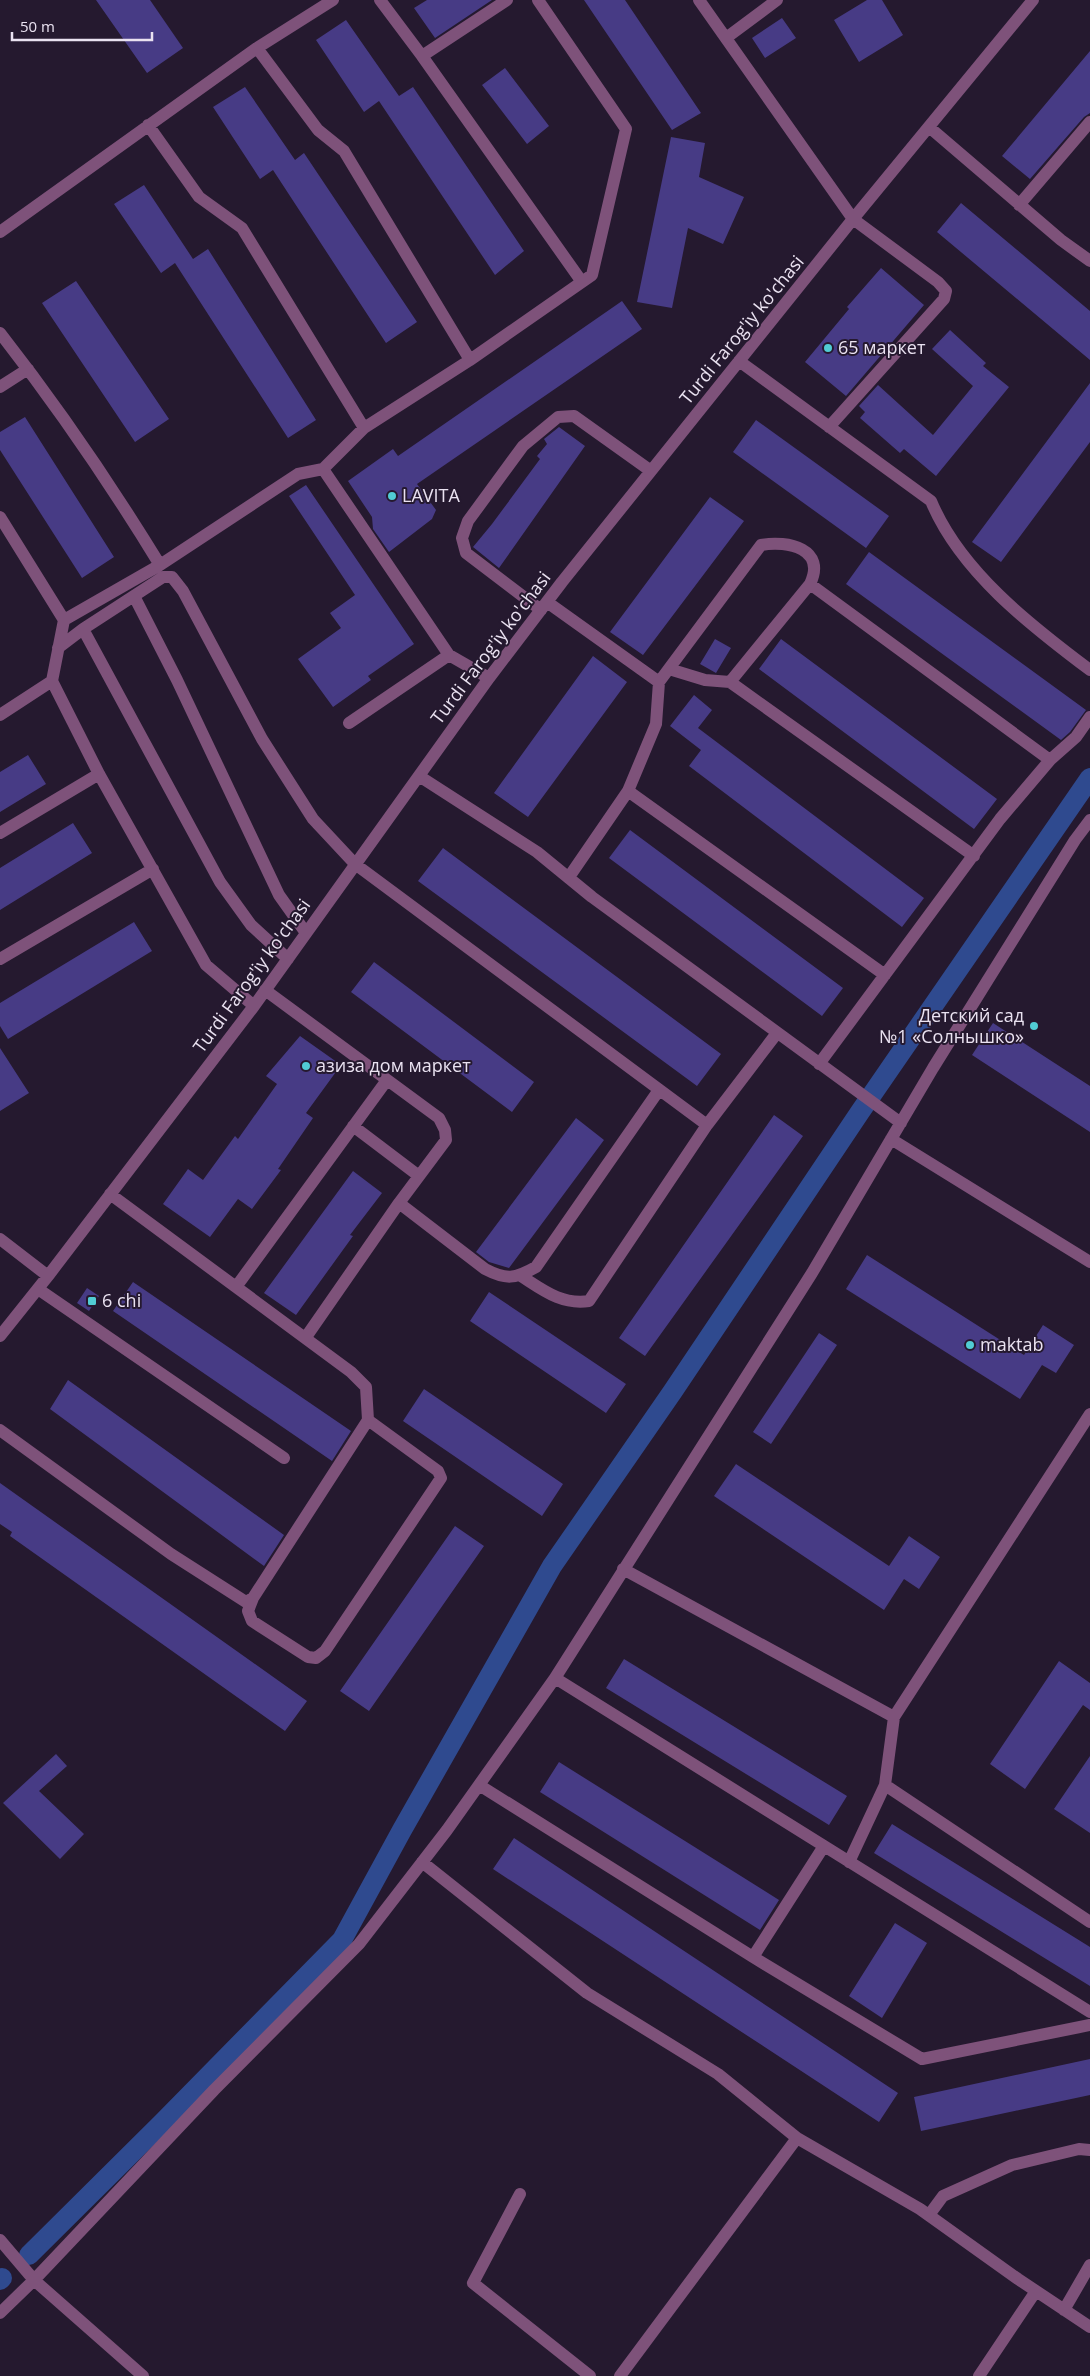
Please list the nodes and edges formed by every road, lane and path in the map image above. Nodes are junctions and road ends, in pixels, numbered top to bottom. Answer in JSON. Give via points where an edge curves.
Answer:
{"nodes":[{"id":1,"x":332,"y":0,"type":"edge"},
{"id":2,"x":380,"y":0,"type":"edge"},
{"id":3,"x":506,"y":0,"type":"edge"},
{"id":4,"x":538,"y":0,"type":"edge"},
{"id":5,"x":699,"y":0,"type":"edge"},
{"id":6,"x":777,"y":0,"type":"edge"},
{"id":7,"x":1033,"y":0,"type":"edge"},
{"id":8,"x":726,"y":38,"type":"junction"},
{"id":9,"x":257,"y":48,"type":"junction"},
{"id":10,"x":422,"y":56,"type":"junction"},
{"id":11,"x":1090,"y":122,"type":"edge"},
{"id":12,"x":148,"y":125,"type":"junction"},
{"id":13,"x":929,"y":128,"type":"junction"},
{"id":14,"x":1019,"y":205,"type":"junction"},
{"id":15,"x":853,"y":219,"type":"junction"},
{"id":16,"x":0,"y":232,"type":"edge"},
{"id":17,"x":1090,"y":261,"type":"edge"},
{"id":18,"x":582,"y":282,"type":"junction"},
{"id":19,"x":0,"y":333,"type":"edge"},
{"id":20,"x":470,"y":360,"type":"junction"},
{"id":21,"x":739,"y":361,"type":"junction"},
{"id":22,"x":28,"y":369,"type":"junction"},
{"id":23,"x":0,"y":387,"type":"edge"},
{"id":24,"x":830,"y":427,"type":"junction"},
{"id":25,"x":364,"y":428,"type":"junction"},
{"id":26,"x":323,"y":469,"type":"junction"},
{"id":27,"x":651,"y":472,"type":"junction"},
{"id":28,"x":0,"y":517,"type":"edge"},
{"id":29,"x":160,"y":565,"type":"junction"},
{"id":30,"x":810,"y":584,"type":"junction"},
{"id":31,"x":134,"y":596,"type":"junction"},
{"id":32,"x":544,"y":606,"type":"junction"},
{"id":33,"x":64,"y":620,"type":"junction"},
{"id":34,"x":84,"y":629,"type":"junction"},
{"id":35,"x":58,"y":648,"type":"junction"},
{"id":36,"x":449,"y":655,"type":"junction"},
{"id":37,"x":669,"y":670,"type":"junction"},
{"id":38,"x":1090,"y":670,"type":"edge"},
{"id":39,"x":489,"y":678,"type":"junction"},
{"id":40,"x":52,"y":681,"type":"junction"},
{"id":41,"x":659,"y":682,"type":"junction"},
{"id":42,"x":730,"y":682,"type":"junction"},
{"id":43,"x":0,"y":715,"type":"edge"},
{"id":44,"x":1090,"y":717,"type":"edge"},
{"id":45,"x":349,"y":723,"type":"dead end"},
{"id":46,"x":1050,"y":760,"type":"junction"},
{"id":47,"x":99,"y":774,"type":"junction"},
{"id":48,"x":418,"y":776,"type":"junction"},
{"id":49,"x":628,"y":791,"type":"junction"},
{"id":50,"x":1090,"y":820,"type":"edge"},
{"id":51,"x":0,"y":833,"type":"edge"},
{"id":52,"x":974,"y":856,"type":"junction"},
{"id":53,"x":355,"y":864,"type":"junction"},
{"id":54,"x":153,"y":869,"type":"junction"},
{"id":55,"x":569,"y":877,"type":"junction"},
{"id":56,"x":306,"y":933,"type":"junction"},
{"id":57,"x":0,"y":959,"type":"edge"},
{"id":58,"x":288,"y":959,"type":"junction"},
{"id":59,"x":885,"y":975,"type":"junction"},
{"id":60,"x":265,"y":990,"type":"junction"},
{"id":61,"x":254,"y":1006,"type":"junction"},
{"id":62,"x":777,"y":1033,"type":"junction"},
{"id":63,"x":819,"y":1064,"type":"junction"},
{"id":64,"x":386,"y":1080,"type":"junction"},
{"id":65,"x":660,"y":1090,"type":"junction"},
{"id":66,"x":901,"y":1123,"type":"junction"},
{"id":67,"x":707,"y":1125,"type":"junction"},
{"id":68,"x":353,"y":1126,"type":"junction"},
{"id":69,"x":891,"y":1139,"type":"junction"},
{"id":70,"x":419,"y":1176,"type":"junction"},
{"id":71,"x":110,"y":1194,"type":"junction"},
{"id":72,"x":399,"y":1203,"type":"junction"},
{"id":73,"x":0,"y":1239,"type":"edge"},
{"id":74,"x":1090,"y":1262,"type":"edge"},
{"id":75,"x":48,"y":1276,"type":"junction"},
{"id":76,"x":521,"y":1276,"type":"junction"},
{"id":77,"x":236,"y":1287,"type":"junction"},
{"id":78,"x":38,"y":1289,"type":"junction"},
{"id":79,"x":0,"y":1336,"type":"edge"},
{"id":80,"x":306,"y":1337,"type":"junction"},
{"id":81,"x":1090,"y":1414,"type":"edge"},
{"id":82,"x":368,"y":1420,"type":"junction"},
{"id":83,"x":0,"y":1430,"type":"edge"},
{"id":84,"x":284,"y":1458,"type":"dead end"},
{"id":85,"x":623,"y":1569,"type":"junction"},
{"id":86,"x":253,"y":1598,"type":"junction"},
{"id":87,"x":556,"y":1678,"type":"junction"},
{"id":88,"x":894,"y":1717,"type":"junction"},
{"id":89,"x":480,"y":1784,"type":"junction"},
{"id":90,"x":885,"y":1786,"type":"junction"},
{"id":91,"x":824,"y":1846,"type":"junction"},
{"id":92,"x":422,"y":1862,"type":"junction"},
{"id":93,"x":849,"y":1862,"type":"junction"},
{"id":94,"x":1090,"y":1922,"type":"edge"},
{"id":95,"x":753,"y":1957,"type":"junction"},
{"id":96,"x":1090,"y":2012,"type":"edge"},
{"id":97,"x":1090,"y":2025,"type":"edge"},
{"id":98,"x":797,"y":2138,"type":"junction"},
{"id":99,"x":1090,"y":2150,"type":"edge"},
{"id":100,"x":520,"y":2194,"type":"dead end"},
{"id":101,"x":929,"y":2216,"type":"junction"},
{"id":102,"x":0,"y":2240,"type":"edge"},
{"id":103,"x":1090,"y":2265,"type":"edge"},
{"id":104,"x":34,"y":2280,"type":"junction"},
{"id":105,"x":1036,"y":2291,"type":"junction"},
{"id":106,"x":1064,"y":2310,"type":"junction"},
{"id":107,"x":0,"y":2313,"type":"edge"},
{"id":108,"x":1090,"y":2327,"type":"edge"},
{"id":109,"x":143,"y":2376,"type":"edge"},
{"id":110,"x":590,"y":2376,"type":"edge"},
{"id":111,"x":620,"y":2376,"type":"edge"},
{"id":112,"x":979,"y":2376,"type":"edge"}],
"edges":[{"from":1,"to":9,"type":"street"},
{"from":2,"to":10,"type":"street"},
{"from":3,"to":10,"type":"street"},
{"from":4,"to":18,"type":"street","via":[[626,129],[592,275]]},
{"from":5,"to":8,"type":"street"},
{"from":6,"to":8,"type":"street"},
{"from":7,"to":13,"type":"street","name":"Turdi Farog'iy ko'chasi"},
{"from":8,"to":15,"type":"street"},
{"from":9,"to":12,"type":"street"},
{"from":9,"to":20,"type":"street","via":[[318,130],[344,151]]},
{"from":10,"to":18,"type":"street"},
{"from":11,"to":14,"type":"street"},
{"from":12,"to":16,"type":"street"},
{"from":12,"to":25,"type":"street","via":[[199,197],[242,228]]},
{"from":13,"to":14,"type":"street"},
{"from":13,"to":15,"type":"street","name":"Turdi Farog'iy ko'chasi"},
{"from":14,"to":17,"type":"street"},
{"from":15,"to":21,"type":"street","name":"Turdi Farog'iy ko'chasi"},
{"from":15,"to":24,"type":"street","via":[[946,291],[944,299]]},
{"from":18,"to":20,"type":"street"},
{"from":19,"to":22,"type":"street"},
{"from":20,"to":25,"type":"street"},
{"from":21,"to":24,"type":"street"},
{"from":21,"to":27,"type":"street","name":"Turdi Farog'iy ko'chasi"},
{"from":22,"to":23,"type":"street"},
{"from":22,"to":29,"type":"street"},
{"from":24,"to":38,"type":"street","via":[[931,501],[962,556],[1038,631]]},
{"from":25,"to":26,"type":"street"},
{"from":26,"to":29,"type":"street","via":[[298,474]]},
{"from":26,"to":36,"type":"street"},
{"from":27,"to":32,"type":"street","name":"Turdi Farog'iy ko'chasi"},
{"from":27,"to":32,"type":"street","via":[[574,416],[558,417],[523,446],[468,521],[462,538],[466,553]]},
{"from":28,"to":33,"type":"street"},
{"from":29,"to":33,"type":"street"},
{"from":30,"to":37,"type":"street","via":[[816,573],[806,552],[795,545],[778,542],[761,545]]},
{"from":30,"to":42,"type":"street"},
{"from":30,"to":46,"type":"street"},
{"from":31,"to":34,"type":"street"},
{"from":31,"to":53,"type":"street","via":[[163,577],[172,577],[176,581],[262,739],[313,820]]},
{"from":31,"to":56,"type":"street","via":[[279,895]]},
{"from":32,"to":39,"type":"street","name":"Turdi Farog'iy ko'chasi"},
{"from":32,"to":41,"type":"street"},
{"from":33,"to":35,"type":"street"},
{"from":34,"to":35,"type":"street"},
{"from":34,"to":58,"type":"street","via":[[220,882],[251,925]]},
{"from":35,"to":40,"type":"street"},
{"from":36,"to":39,"type":"street"},
{"from":36,"to":45,"type":"street"},
{"from":37,"to":41,"type":"street"},
{"from":37,"to":42,"type":"street","via":[[705,680]]},
{"from":39,"to":48,"type":"street","name":"Turdi Farog'iy ko'chasi"},
{"from":40,"to":43,"type":"street"},
{"from":40,"to":47,"type":"street"},
{"from":41,"to":49,"type":"street","via":[[656,724]]},
{"from":42,"to":52,"type":"street"},
{"from":44,"to":46,"type":"street","via":[[1076,737]]},
{"from":46,"to":52,"type":"street","via":[[1000,819]]},
{"from":47,"to":51,"type":"street"},
{"from":47,"to":54,"type":"street"},
{"from":48,"to":53,"type":"street","name":"Turdi Farog'iy ko'chasi"},
{"from":48,"to":55,"type":"street","via":[[537,852]]},
{"from":49,"to":55,"type":"street"},
{"from":49,"to":59,"type":"street"},
{"from":50,"to":66,"type":"street"},
{"from":52,"to":59,"type":"street"},
{"from":53,"to":56,"type":"street","name":"Turdi Farog'iy ko'chasi"},
{"from":53,"to":65,"type":"street"},
{"from":54,"to":57,"type":"street"},
{"from":54,"to":61,"type":"street","via":[[206,964]]},
{"from":55,"to":62,"type":"street","via":[[592,898]]},
{"from":56,"to":58,"type":"street","name":"Turdi Farog'iy ko'chasi"},
{"from":58,"to":60,"type":"street","name":"Turdi Farog'iy ko'chasi"},
{"from":59,"to":63,"type":"street"},
{"from":60,"to":61,"type":"street","name":"Turdi Farog'iy ko'chasi"},
{"from":60,"to":64,"type":"street"},
{"from":61,"to":71,"type":"street","name":"Turdi Farog'iy ko'chasi"},
{"from":62,"to":63,"type":"street"},
{"from":62,"to":67,"type":"street"},
{"from":63,"to":66,"type":"street"},
{"from":64,"to":68,"type":"street"},
{"from":64,"to":70,"type":"street","via":[[439,1118],[445,1130],[446,1140]]},
{"from":65,"to":67,"type":"street"},
{"from":65,"to":76,"type":"street","via":[[536,1267]]},
{"from":66,"to":69,"type":"street"},
{"from":67,"to":76,"type":"street","via":[[589,1301],[575,1303],[558,1299]]},
{"from":68,"to":70,"type":"street"},
{"from":68,"to":77,"type":"street"},
{"from":69,"to":74,"type":"street"},
{"from":69,"to":85,"type":"street","via":[[812,1273]]},
{"from":70,"to":72,"type":"street"},
{"from":71,"to":75,"type":"street","name":"Turdi Farog'iy ko'chasi"},
{"from":71,"to":77,"type":"street"},
{"from":72,"to":76,"type":"street","via":[[485,1269],[500,1277]]},
{"from":72,"to":80,"type":"street"},
{"from":73,"to":75,"type":"street"},
{"from":75,"to":78,"type":"street","name":"Turdi Farog'iy ko'chasi"},
{"from":77,"to":80,"type":"street"},
{"from":78,"to":79,"type":"street","name":"Turdi Farog'iy ko'chasi"},
{"from":78,"to":84,"type":"street"},
{"from":80,"to":82,"type":"street","via":[[366,1387]]},
{"from":81,"to":88,"type":"street"},
{"from":82,"to":86,"type":"street"},
{"from":82,"to":86,"type":"street","via":[[438,1471],[441,1478],[436,1487],[325,1651],[316,1658],[308,1657],[252,1621],[248,1611]]},
{"from":83,"to":86,"type":"street","via":[[171,1554],[246,1602]]},
{"from":85,"to":87,"type":"street"},
{"from":85,"to":88,"type":"street"},
{"from":87,"to":89,"type":"street"},
{"from":87,"to":91,"type":"street"},
{"from":88,"to":90,"type":"street"},
{"from":89,"to":92,"type":"street"},
{"from":89,"to":95,"type":"street"},
{"from":90,"to":93,"type":"street"},
{"from":90,"to":94,"type":"street"},
{"from":91,"to":93,"type":"street"},
{"from":91,"to":95,"type":"street"},
{"from":92,"to":98,"type":"street","via":[[587,1993],[718,2074]]},
{"from":92,"to":104,"type":"street","via":[[359,1944],[214,2090]]},
{"from":93,"to":96,"type":"street"},
{"from":95,"to":97,"type":"street","via":[[922,2059]]},
{"from":98,"to":101,"type":"street"},
{"from":98,"to":111,"type":"street"},
{"from":99,"to":101,"type":"street","via":[[1079,2149],[1012,2165],[943,2196]]},
{"from":100,"to":110,"type":"street","via":[[473,2283]]},
{"from":101,"to":105,"type":"street"},
{"from":102,"to":104,"type":"street"},
{"from":103,"to":106,"type":"street"},
{"from":104,"to":107,"type":"street"},
{"from":104,"to":109,"type":"street"},
{"from":105,"to":106,"type":"street"},
{"from":105,"to":112,"type":"street"},
{"from":106,"to":108,"type":"street"}]}
